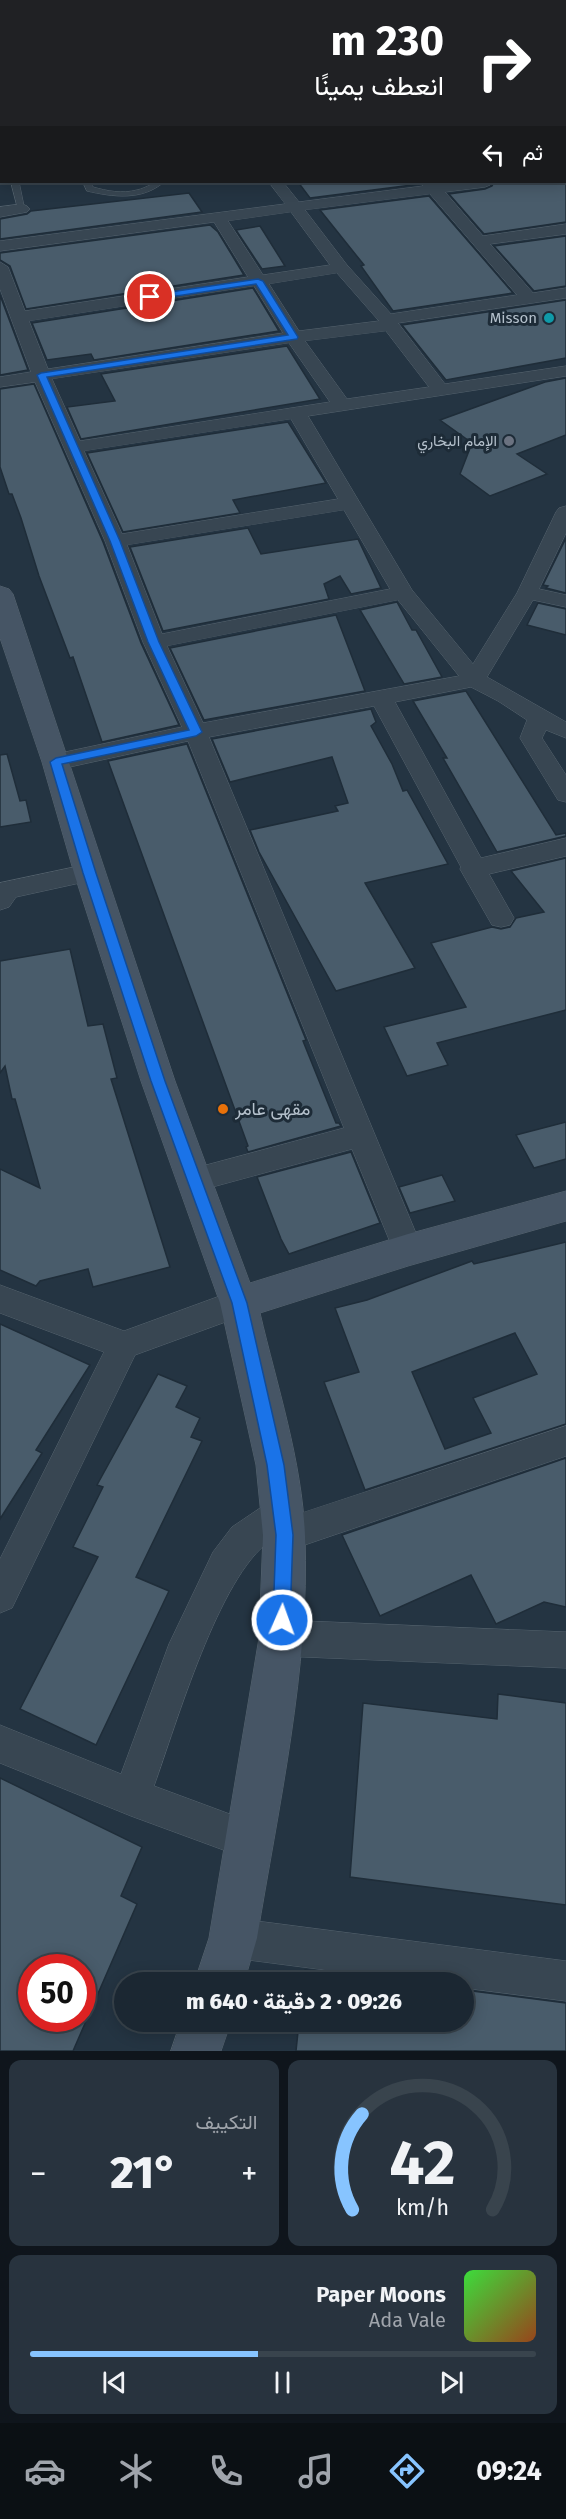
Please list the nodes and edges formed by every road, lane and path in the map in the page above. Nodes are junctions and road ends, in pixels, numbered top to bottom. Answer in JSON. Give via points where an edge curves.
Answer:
{"nodes":[{"id":1,"x":15,"y":183,"type":"edge"},
{"id":2,"x":87,"y":183,"type":"edge"},
{"id":3,"x":159,"y":183,"type":"edge"},
{"id":4,"x":277,"y":183,"type":"edge"},
{"id":5,"x":467,"y":183,"type":"edge"},
{"id":6,"x":431,"y":185,"type":"edge"},
{"id":7,"x":293,"y":208,"type":"junction"},
{"id":8,"x":22,"y":209,"type":"joint"},
{"id":9,"x":0,"y":212,"type":"edge"},
{"id":10,"x":219,"y":218,"type":"junction"},
{"id":11,"x":566,"y":229,"type":"edge"},
{"id":12,"x":478,"y":241,"type":"junction"},
{"id":13,"x":0,"y":246,"type":"edge"},
{"id":14,"x":0,"y":267,"type":"edge"},
{"id":15,"x":340,"y":268,"type":"junction"},
{"id":16,"x":258,"y":281,"type":"junction"},
{"id":17,"x":566,"y":293,"type":"edge"},
{"id":18,"x":528,"y":298,"type":"junction"},
{"id":19,"x":19,"y":317,"type":"junction"},
{"id":20,"x":389,"y":323,"type":"junction"},
{"id":21,"x":294,"y":337,"type":"junction"},
{"id":22,"x":566,"y":371,"type":"edge"},
{"id":23,"x":41,"y":375,"type":"junction"},
{"id":24,"x":0,"y":382,"type":"edge"},
{"id":25,"x":441,"y":391,"type":"junction"},
{"id":26,"x":343,"y":408,"type":"junction"},
{"id":27,"x":297,"y":413,"type":"junction"},
{"id":28,"x":75,"y":447,"type":"junction"},
{"id":29,"x":351,"y":503,"type":"junction"},
{"id":30,"x":566,"y":512,"type":"edge"},
{"id":31,"x":115,"y":541,"type":"junction"},
{"id":32,"x":403,"y":593,"type":"junction"},
{"id":33,"x":527,"y":593,"type":"junction"},
{"id":34,"x":0,"y":594,"type":"edge"},
{"id":35,"x":566,"y":602,"type":"edge"},
{"id":36,"x":154,"y":642,"type":"junction"},
{"id":37,"x":474,"y":680,"type":"junction"},
{"id":38,"x":381,"y":697,"type":"junction"},
{"id":39,"x":539,"y":718,"type":"junction"},
{"id":40,"x":566,"y":731,"type":"edge"},
{"id":41,"x":196,"y":732,"type":"junction"},
{"id":42,"x":56,"y":762,"type":"junction"},
{"id":43,"x":566,"y":794,"type":"edge"},
{"id":44,"x":566,"y":847,"type":"edge"},
{"id":45,"x":472,"y":868,"type":"junction"},
{"id":46,"x":89,"y":873,"type":"junction"},
{"id":47,"x":3,"y":893,"type":"edge"},
{"id":48,"x":501,"y":918,"type":"dead end"},
{"id":49,"x":362,"y":1135,"type":"junction"},
{"id":50,"x":194,"y":1180,"type":"junction"},
{"id":51,"x":566,"y":1206,"type":"edge"},
{"id":52,"x":408,"y":1250,"type":"junction"},
{"id":53,"x":0,"y":1299,"type":"edge"},
{"id":54,"x":239,"y":1303,"type":"junction"},
{"id":55,"x":124,"y":1345,"type":"junction"},
{"id":56,"x":566,"y":1441,"type":"edge"},
{"id":57,"x":283,"y":1524,"type":"junction"},
{"id":58,"x":0,"y":1596,"type":"edge"},
{"id":59,"x":281,"y":1638,"type":"junction"},
{"id":60,"x":566,"y":1650,"type":"edge"},
{"id":61,"x":0,"y":1744,"type":"edge"},
{"id":62,"x":131,"y":1797,"type":"junction"},
{"id":63,"x":248,"y":1840,"type":"junction"},
{"id":64,"x":233,"y":1938,"type":"junction"},
{"id":65,"x":222,"y":1972,"type":"edge"},
{"id":66,"x":566,"y":1981,"type":"edge"},
{"id":67,"x":203,"y":2032,"type":"edge"},
{"id":68,"x":196,"y":2051,"type":"edge"}],
"edges":[{"from":1,"to":8,"type":"lane"},
{"from":2,"to":3,"type":"lane","via":[[90,189],[108,194],[131,195]]},
{"from":4,"to":7,"type":"street"},
{"from":5,"to":6,"type":"street"},
{"from":6,"to":7,"type":"street"},
{"from":6,"to":12,"type":"street"},
{"from":7,"to":10,"type":"street"},
{"from":7,"to":15,"type":"street"},
{"from":8,"to":9,"type":"street"},
{"from":10,"to":13,"type":"street"},
{"from":10,"to":16,"type":"street"},
{"from":11,"to":12,"type":"street"},
{"from":12,"to":18,"type":"street"},
{"from":14,"to":19,"type":"street"},
{"from":15,"to":16,"type":"street"},
{"from":15,"to":20,"type":"street"},
{"from":16,"to":19,"type":"street"},
{"from":16,"to":21,"type":"street"},
{"from":17,"to":18,"type":"street"},
{"from":18,"to":20,"type":"street"},
{"from":19,"to":23,"type":"street"},
{"from":20,"to":21,"type":"street"},
{"from":20,"to":25,"type":"street"},
{"from":21,"to":23,"type":"street"},
{"from":21,"to":26,"type":"street"},
{"from":22,"to":25,"type":"street"},
{"from":23,"to":24,"type":"street"},
{"from":23,"to":28,"type":"street"},
{"from":25,"to":26,"type":"street"},
{"from":26,"to":27,"type":"street"},
{"from":27,"to":28,"type":"street"},
{"from":27,"to":29,"type":"street"},
{"from":28,"to":31,"type":"street"},
{"from":29,"to":31,"type":"street"},
{"from":29,"to":32,"type":"street"},
{"from":30,"to":33,"type":"street"},
{"from":31,"to":36,"type":"street"},
{"from":32,"to":36,"type":"street"},
{"from":32,"to":37,"type":"street"},
{"from":33,"to":35,"type":"street"},
{"from":33,"to":37,"type":"street"},
{"from":34,"to":42,"type":"main road"},
{"from":36,"to":41,"type":"street"},
{"from":37,"to":38,"type":"street"},
{"from":37,"to":39,"type":"street"},
{"from":38,"to":41,"type":"street"},
{"from":38,"to":45,"type":"street"},
{"from":39,"to":40,"type":"street"},
{"from":39,"to":43,"type":"street","via":[[531,738]]},
{"from":41,"to":42,"type":"street"},
{"from":41,"to":49,"type":"street"},
{"from":42,"to":46,"type":"main road"},
{"from":44,"to":45,"type":"street"},
{"from":45,"to":48,"type":"street"},
{"from":46,"to":47,"type":"street"},
{"from":46,"to":50,"type":"main road"},
{"from":49,"to":50,"type":"street"},
{"from":49,"to":52,"type":"street"},
{"from":50,"to":54,"type":"main road"},
{"from":51,"to":52,"type":"main road"},
{"from":52,"to":54,"type":"main road"},
{"from":53,"to":55,"type":"street"},
{"from":54,"to":55,"type":"street"},
{"from":54,"to":57,"type":"main road","via":[[276,1465]]},
{"from":55,"to":58,"type":"street"},
{"from":56,"to":57,"type":"street"},
{"from":57,"to":59,"type":"main road"},
{"from":57,"to":62,"type":"street","via":[[244,1539],[225,1564],[182,1657]]},
{"from":59,"to":60,"type":"street"},
{"from":59,"to":63,"type":"main road"},
{"from":61,"to":62,"type":"street"},
{"from":62,"to":63,"type":"street"},
{"from":63,"to":64,"type":"main road"},
{"from":64,"to":65,"type":"main road"},
{"from":64,"to":66,"type":"street"},
{"from":67,"to":68,"type":"main road"}]}
